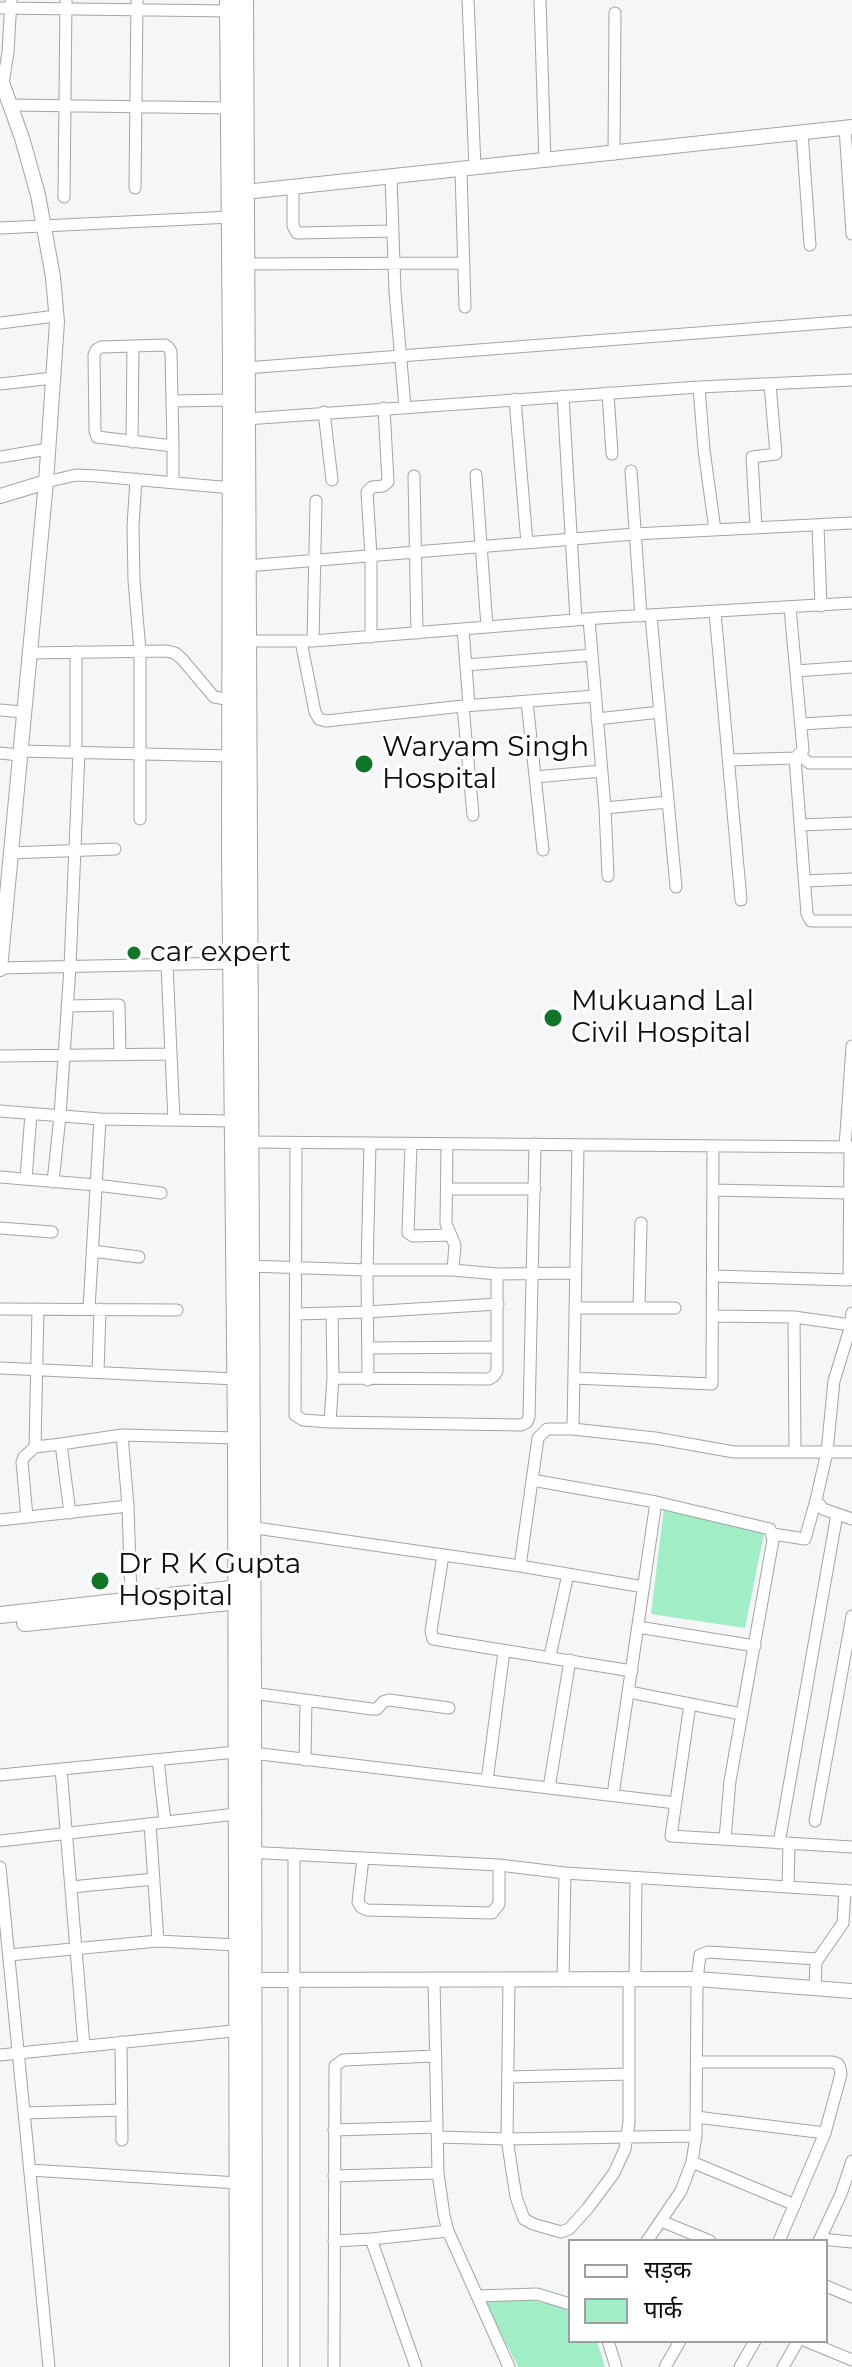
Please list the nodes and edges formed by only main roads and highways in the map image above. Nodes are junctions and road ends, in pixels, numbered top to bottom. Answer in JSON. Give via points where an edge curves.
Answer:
{"nodes":[{"id":1,"x":234,"y":4,"type":"edge"},
{"id":2,"x":238,"y":193,"type":"junction"},
{"id":3,"x":239,"y":641,"type":"junction"},
{"id":4,"x":241,"y":1142,"type":"junction"},
{"id":5,"x":243,"y":1527,"type":"junction"},
{"id":6,"x":243,"y":1593,"type":"junction"},
{"id":7,"x":0,"y":1615,"type":"edge"},
{"id":8,"x":0,"y":1626,"type":"edge"},
{"id":9,"x":244,"y":1753,"type":"junction"},
{"id":10,"x":244,"y":1852,"type":"junction"},
{"id":11,"x":244,"y":1980,"type":"junction"},
{"id":12,"x":244,"y":2030,"type":"junction"},
{"id":13,"x":239,"y":2367,"type":"edge"},
{"id":14,"x":253,"y":2367,"type":"edge"}],
"edges":[{"from":1,"to":2,"type":"main road"},
{"from":1,"to":2,"type":"main road","via":[[230,108]]},
{"from":2,"to":3,"type":"main road","via":[[246,368],[246,566]]},
{"from":2,"to":3,"type":"main road","via":[[231,217],[232,488]]},
{"from":3,"to":4,"type":"main road"},
{"from":3,"to":4,"type":"main road","via":[[231,756],[234,1121]]},
{"from":4,"to":5,"type":"main road","via":[[236,1379]]},
{"from":4,"to":5,"type":"main road","via":[[249,1266]]},
{"from":5,"to":6,"type":"main road"},
{"from":6,"to":7,"type":"main road","via":[[131,1599]]},
{"from":6,"to":8,"type":"main road"},
{"from":6,"to":9,"type":"main road"},
{"from":6,"to":9,"type":"main road","via":[[252,1693]]},
{"from":9,"to":10,"type":"main road"},
{"from":9,"to":10,"type":"main road","via":[[236,1814]]},
{"from":10,"to":11,"type":"main road"},
{"from":10,"to":11,"type":"main road","via":[[237,1945]]},
{"from":11,"to":12,"type":"main road"},
{"from":12,"to":13,"type":"main road"},
{"from":12,"to":14,"type":"main road"}]}
